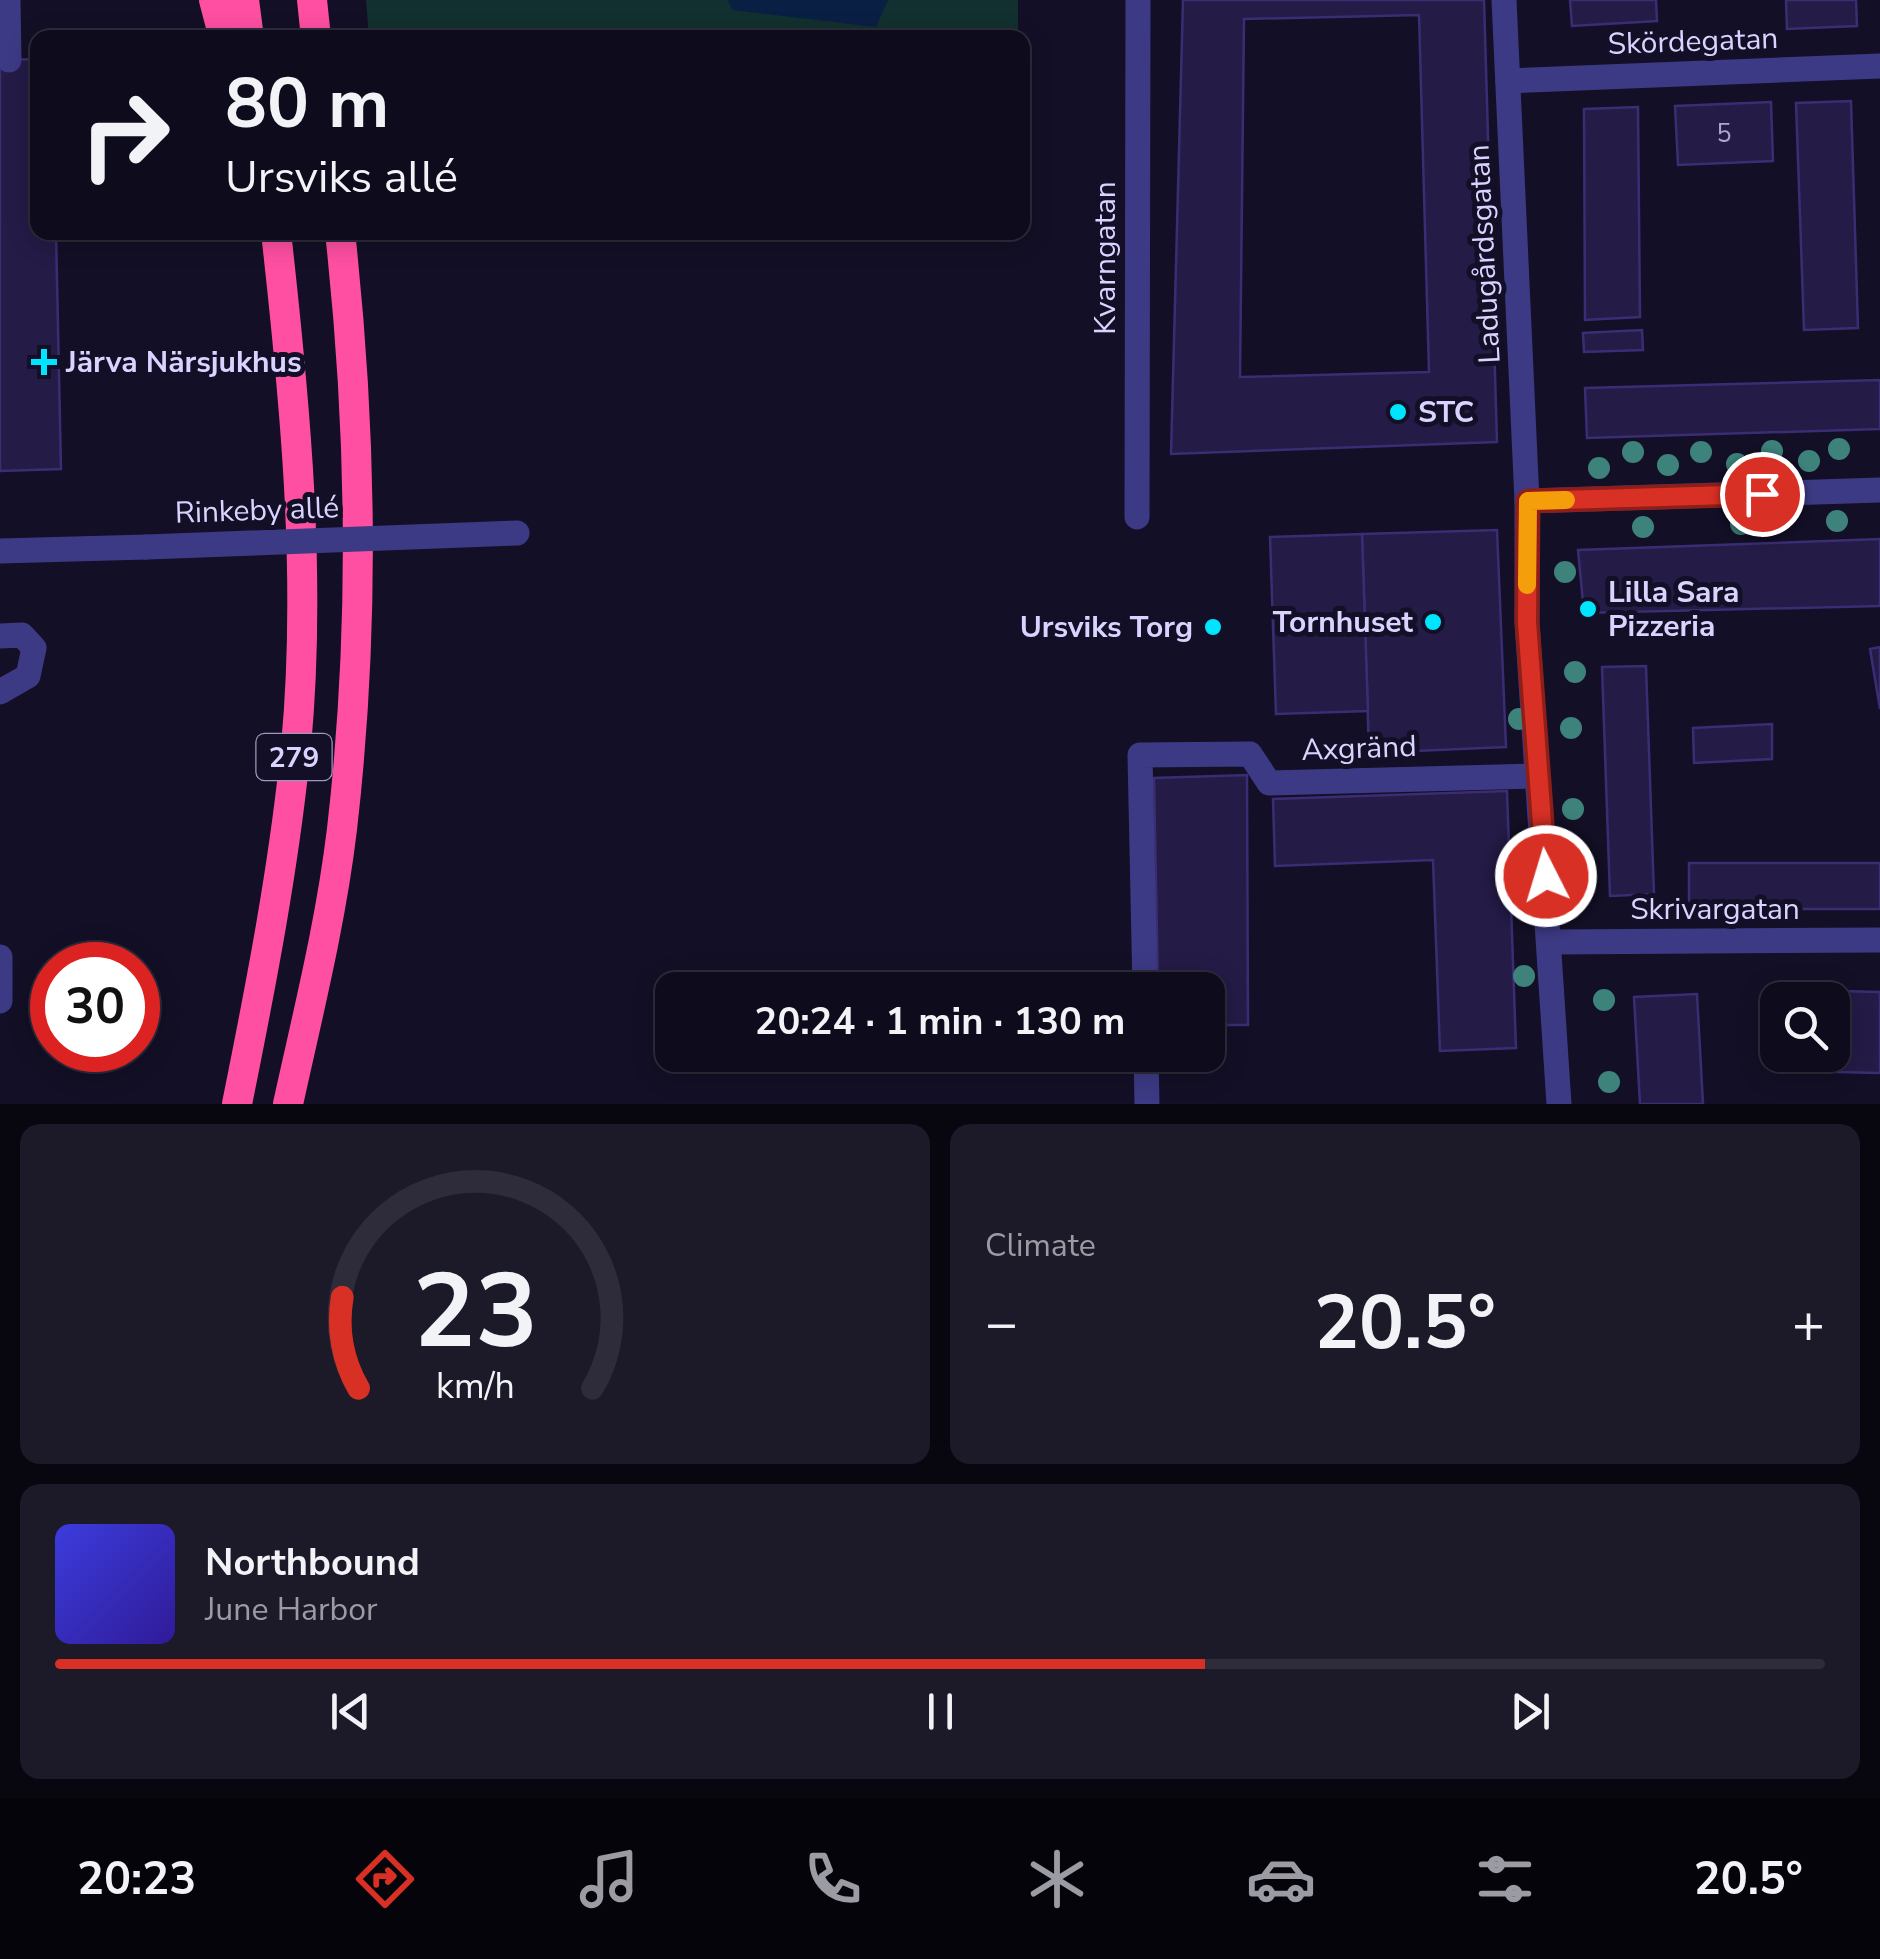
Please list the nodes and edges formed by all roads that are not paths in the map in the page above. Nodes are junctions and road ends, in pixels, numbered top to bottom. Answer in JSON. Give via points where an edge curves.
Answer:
{"nodes":[{"id":1,"x":8,"y":0,"type":"edge"},
{"id":2,"x":214,"y":0,"type":"edge"},
{"id":3,"x":244,"y":0,"type":"edge"},
{"id":4,"x":312,"y":0,"type":"edge"},
{"id":5,"x":1138,"y":0,"type":"edge"},
{"id":6,"x":1504,"y":0,"type":"edge"},
{"id":7,"x":222,"y":30,"type":"edge"},
{"id":8,"x":248,"y":30,"type":"edge"},
{"id":9,"x":315,"y":30,"type":"edge"},
{"id":10,"x":9,"y":60,"type":"dead end"},
{"id":11,"x":1880,"y":66,"type":"edge"},
{"id":12,"x":1508,"y":81,"type":"junction"},
{"id":13,"x":277,"y":240,"type":"edge"},
{"id":14,"x":341,"y":240,"type":"edge"},
{"id":15,"x":1880,"y":490,"type":"edge"},
{"id":16,"x":1528,"y":501,"type":"junction"},
{"id":17,"x":1137,"y":517,"type":"dead end"},
{"id":18,"x":516,"y":533,"type":"dead end"},
{"id":19,"x":0,"y":552,"type":"edge"},
{"id":20,"x":0,"y":636,"type":"edge"},
{"id":21,"x":0,"y":692,"type":"edge"},
{"id":22,"x":0,"y":714,"type":"edge"},
{"id":23,"x":1537,"y":776,"type":"junction"},
{"id":24,"x":1880,"y":940,"type":"edge"},
{"id":25,"x":1551,"y":942,"type":"junction"},
{"id":26,"x":0,"y":956,"type":"edge"},
{"id":27,"x":1144,"y":972,"type":"edge"},
{"id":28,"x":0,"y":1001,"type":"edge"},
{"id":29,"x":1146,"y":1072,"type":"edge"},
{"id":30,"x":237,"y":1104,"type":"edge"},
{"id":31,"x":288,"y":1104,"type":"edge"},
{"id":32,"x":1146,"y":1104,"type":"edge"},
{"id":33,"x":1560,"y":1104,"type":"edge"}],
"edges":[{"from":1,"to":10,"type":"street"},
{"from":2,"to":7,"type":"highway"},
{"from":3,"to":8,"type":"highway"},
{"from":4,"to":9,"type":"highway"},
{"from":5,"to":17,"type":"street","name":"Kvarngatan"},
{"from":6,"to":12,"type":"street","name":"Ladugårdsgatan"},
{"from":11,"to":12,"type":"street","name":"Skördegatan"},
{"from":12,"to":16,"type":"street","name":"Ladugårdsgatan"},
{"from":13,"to":30,"type":"highway","number":"279","via":[[299,552],[297,724],[272,933]]},
{"from":14,"to":31,"type":"highway","number":"279","via":[[356,407],[359,605],[342,832]]},
{"from":15,"to":16,"type":"street"},
{"from":16,"to":23,"type":"street","name":"Ladugårdsgatan"},
{"from":18,"to":19,"type":"street","name":"Rinkeby allé","bridge":true},
{"from":20,"to":21,"type":"street","via":[[22,635],[34,648],[28,676]]},
{"from":21,"to":22,"type":"street"},
{"from":23,"to":25,"type":"street","name":"Ladugårdsgatan"},
{"from":23,"to":27,"type":"street","name":"Axgränd","via":[[1269,784],[1250,754],[1140,756]]},
{"from":24,"to":25,"type":"street","name":"Skrivargatan"},
{"from":25,"to":33,"type":"street","name":"Ladugårdsgatan"},
{"from":26,"to":28,"type":"street"},
{"from":29,"to":32,"type":"street"}]}
